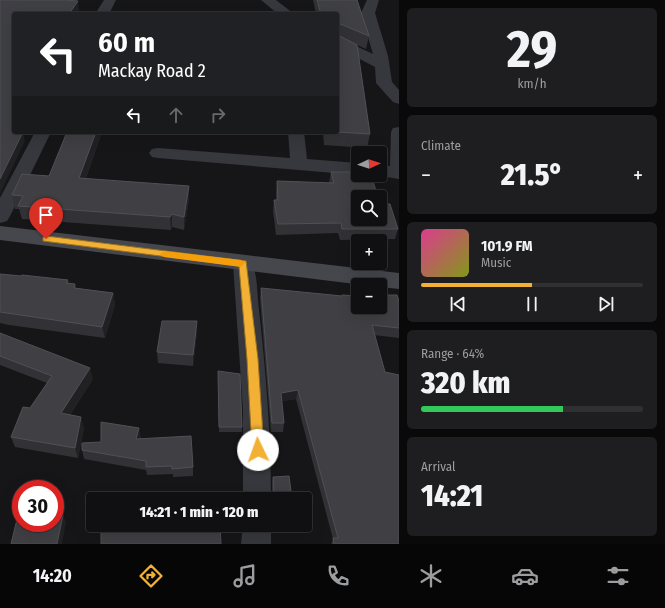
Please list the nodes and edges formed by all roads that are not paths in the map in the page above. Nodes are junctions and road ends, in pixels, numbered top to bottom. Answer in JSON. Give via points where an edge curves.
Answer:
{"nodes":[{"id":1,"x":110,"y":0,"type":"edge"},
{"id":2,"x":267,"y":0,"type":"edge"},
{"id":3,"x":372,"y":0,"type":"edge"},
{"id":4,"x":103,"y":12,"type":"edge"},
{"id":5,"x":284,"y":12,"type":"edge"},
{"id":6,"x":339,"y":42,"type":"edge"},
{"id":7,"x":382,"y":65,"type":"junction"},
{"id":8,"x":399,"y":99,"type":"edge"},
{"id":9,"x":399,"y":132,"type":"edge"},
{"id":10,"x":42,"y":134,"type":"edge"},
{"id":11,"x":296,"y":134,"type":"edge"},
{"id":12,"x":158,"y":153,"type":"dead end"},
{"id":13,"x":299,"y":165,"type":"junction"},
{"id":14,"x":351,"y":169,"type":"edge"},
{"id":15,"x":387,"y":172,"type":"edge"},
{"id":16,"x":399,"y":173,"type":"edge"},
{"id":17,"x":0,"y":216,"type":"edge"},
{"id":18,"x":0,"y":233,"type":"edge"},
{"id":19,"x":243,"y":264,"type":"junction"},
{"id":20,"x":399,"y":282,"type":"edge"},
{"id":21,"x":257,"y":492,"type":"edge"},
{"id":22,"x":256,"y":532,"type":"edge"},
{"id":23,"x":256,"y":544,"type":"edge"}],
"edges":[{"from":1,"to":4,"type":"street"},
{"from":2,"to":5,"type":"street"},
{"from":3,"to":7,"type":"street","via":[[368,13]]},
{"from":6,"to":7,"type":"street"},
{"from":7,"to":8,"type":"street","via":[[384,83]]},
{"from":9,"to":16,"type":"street"},
{"from":10,"to":17,"type":"street"},
{"from":11,"to":13,"type":"street"},
{"from":12,"to":13,"type":"street"},
{"from":13,"to":14,"type":"street"},
{"from":15,"to":16,"type":"street"},
{"from":18,"to":19,"type":"street"},
{"from":19,"to":20,"type":"street"},
{"from":19,"to":21,"type":"street","via":[[256,410]]},
{"from":22,"to":23,"type":"street"}]}
